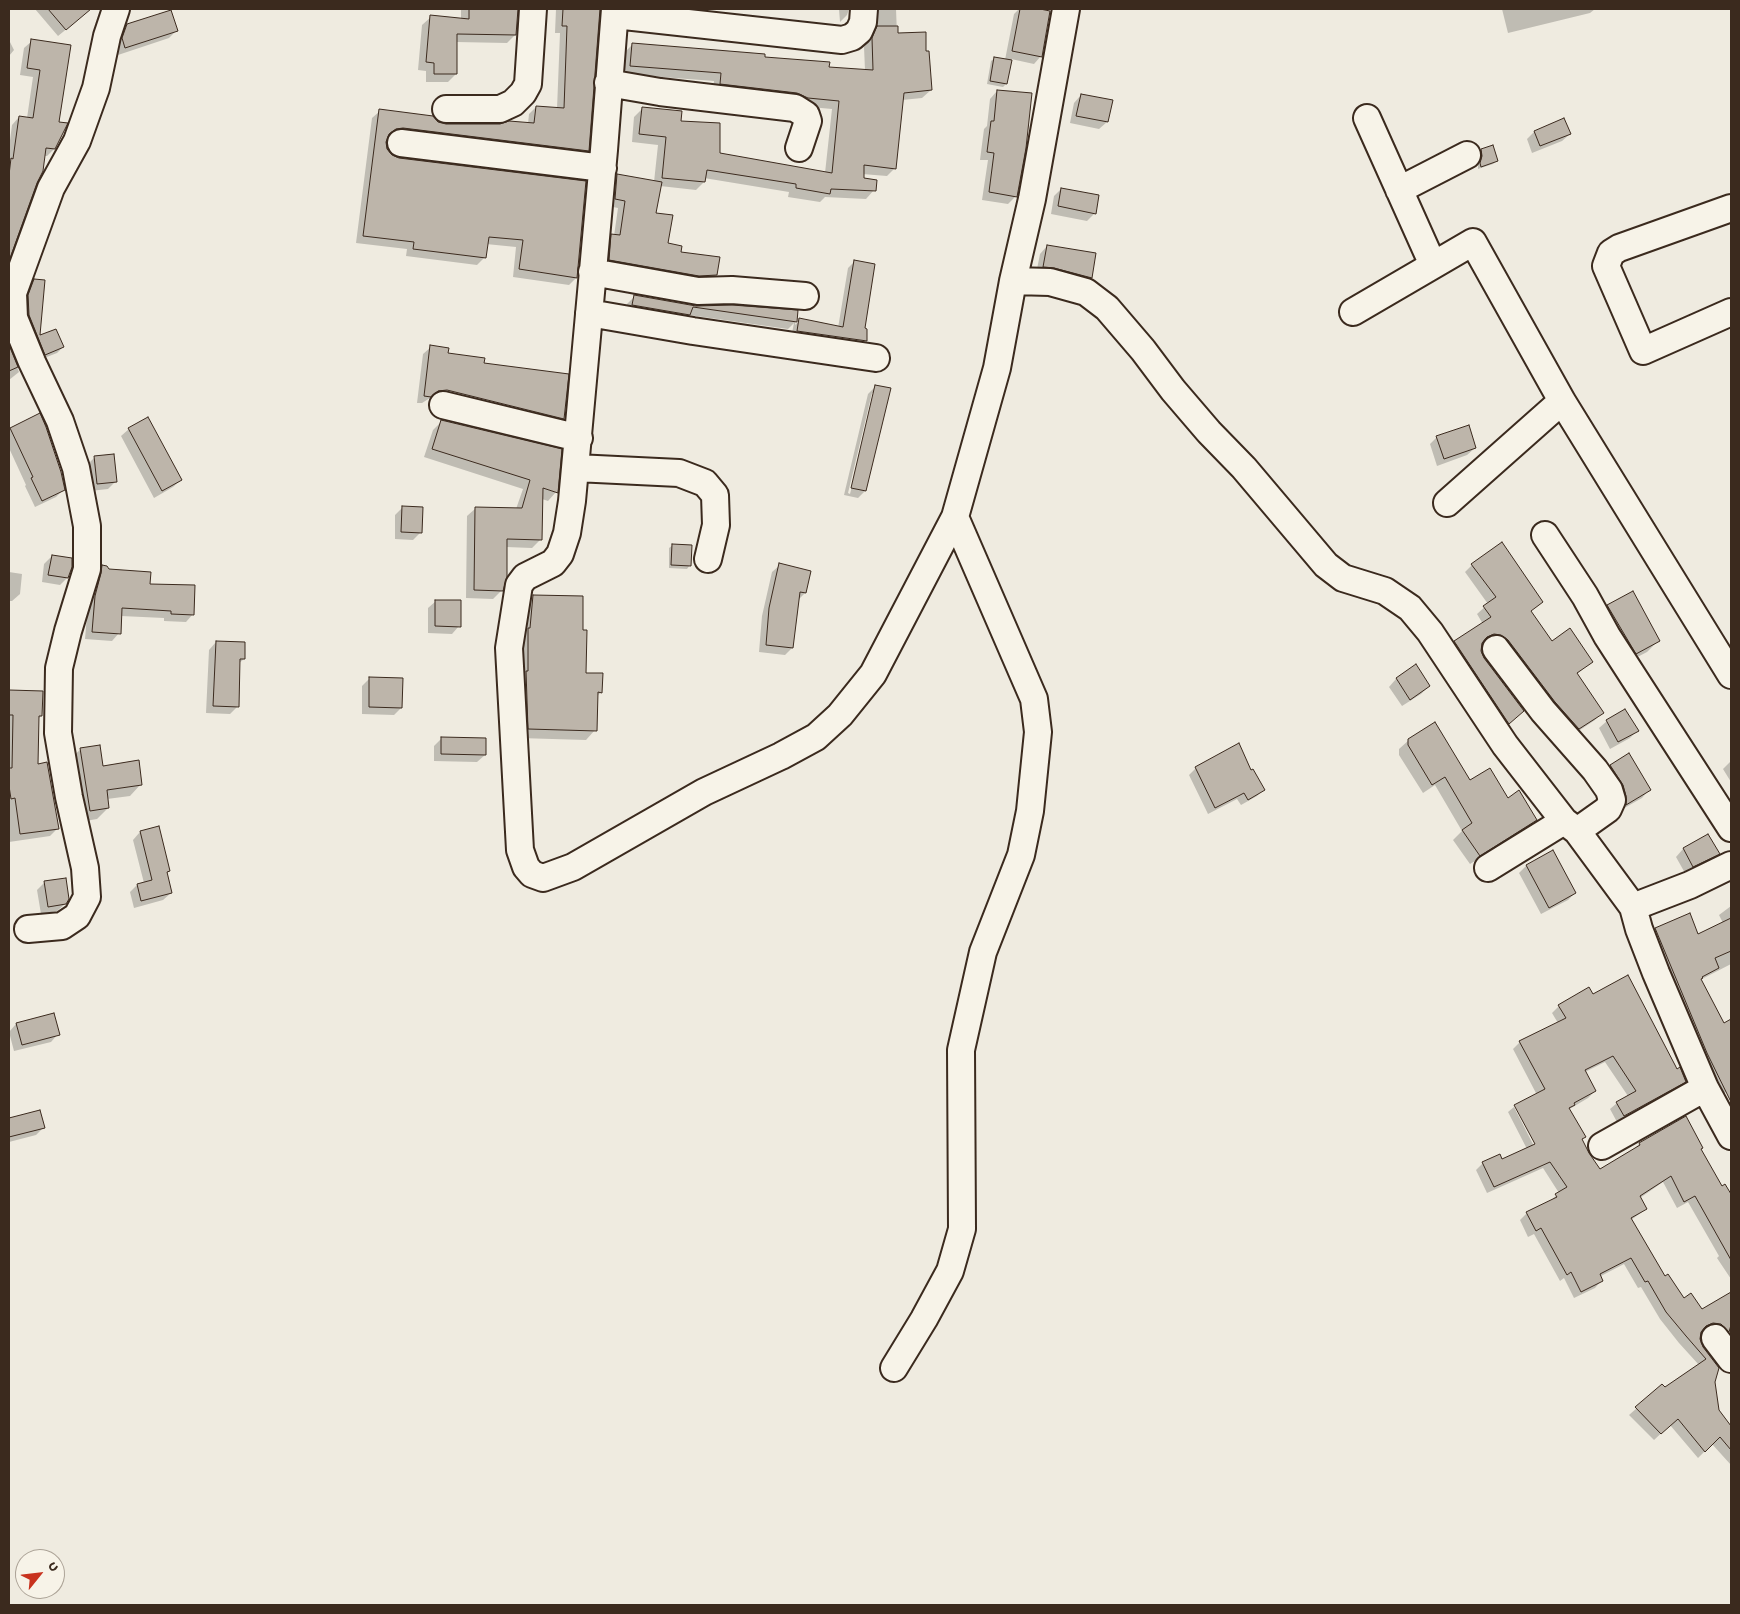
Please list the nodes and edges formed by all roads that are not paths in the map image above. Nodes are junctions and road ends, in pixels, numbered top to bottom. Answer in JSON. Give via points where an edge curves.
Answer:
{"nodes":[{"id":1,"x":116,"y":9,"type":"edge"},
{"id":2,"x":533,"y":9,"type":"edge"},
{"id":3,"x":864,"y":9,"type":"edge"},
{"id":4,"x":1066,"y":9,"type":"edge"},
{"id":5,"x":615,"y":12,"type":"edge"},
{"id":6,"x":608,"y":83,"type":"junction"},
{"id":7,"x":446,"y":109,"type":"dead end"},
{"id":8,"x":1367,"y":118,"type":"dead end"},
{"id":9,"x":401,"y":143,"type":"dead end"},
{"id":10,"x":799,"y":148,"type":"dead end"},
{"id":11,"x":1467,"y":156,"type":"dead end"},
{"id":12,"x":603,"y":168,"type":"junction"},
{"id":13,"x":1399,"y":190,"type":"junction"},
{"id":14,"x":1731,"y":208,"type":"edge"},
{"id":15,"x":1433,"y":265,"type":"junction"},
{"id":16,"x":592,"y":272,"type":"junction"},
{"id":17,"x":1013,"y":281,"type":"junction"},
{"id":18,"x":805,"y":296,"type":"dead end"},
{"id":19,"x":1353,"y":312,"type":"dead end"},
{"id":20,"x":1731,"y":312,"type":"edge"},
{"id":21,"x":589,"y":313,"type":"junction"},
{"id":22,"x":876,"y":358,"type":"dead end"},
{"id":23,"x":1562,"y":401,"type":"junction"},
{"id":24,"x":444,"y":406,"type":"dead end"},
{"id":25,"x":579,"y":438,"type":"junction"},
{"id":26,"x":576,"y":468,"type":"junction"},
{"id":27,"x":1448,"y":503,"type":"dead end"},
{"id":28,"x":955,"y":517,"type":"junction"},
{"id":29,"x":1545,"y":535,"type":"dead end"},
{"id":30,"x":708,"y":559,"type":"dead end"},
{"id":31,"x":1496,"y":648,"type":"dead end"},
{"id":32,"x":1731,"y":675,"type":"edge"},
{"id":33,"x":1571,"y":826,"type":"junction"},
{"id":34,"x":1731,"y":828,"type":"edge"},
{"id":35,"x":1731,"y":865,"type":"edge"},
{"id":36,"x":1488,"y":868,"type":"dead end"},
{"id":37,"x":1633,"y":907,"type":"junction"},
{"id":38,"x":28,"y":930,"type":"dead end"},
{"id":39,"x":1705,"y":1088,"type":"junction"},
{"id":40,"x":1731,"y":1136,"type":"edge"},
{"id":41,"x":1602,"y":1146,"type":"dead end"},
{"id":42,"x":1715,"y":1338,"type":"dead end"},
{"id":43,"x":1731,"y":1359,"type":"edge"},
{"id":44,"x":894,"y":1368,"type":"dead end"}],
"edges":[{"from":1,"to":38,"type":"street","via":[[106,36],[96,88],[77,141],[51,188],[13,293],[14,318],[60,421],[76,468],[88,526],[87,569],[59,668],[58,733],[68,797],[85,868],[87,897],[77,916],[62,926]]},
{"from":2,"to":7,"type":"street","via":[[528,84],[524,93],[513,103],[500,108]]},
{"from":3,"to":5,"type":"street","via":[[859,32],[842,40]]},
{"from":4,"to":17,"type":"street","via":[[1032,199]]},
{"from":5,"to":6,"type":"street"},
{"from":6,"to":10,"type":"street","via":[[796,108],[806,115],[808,121]]},
{"from":6,"to":12,"type":"street"},
{"from":8,"to":13,"type":"street"},
{"from":9,"to":12,"type":"street"},
{"from":11,"to":13,"type":"street"},
{"from":12,"to":16,"type":"street"},
{"from":13,"to":15,"type":"street"},
{"from":14,"to":20,"type":"street","via":[[1618,248],[1611,253],[1606,266],[1643,351]]},
{"from":15,"to":19,"type":"street"},
{"from":15,"to":23,"type":"street","via":[[1473,242]]},
{"from":16,"to":18,"type":"street","via":[[698,291],[732,290]]},
{"from":16,"to":21,"type":"street"},
{"from":17,"to":28,"type":"street","via":[[997,368]]},
{"from":17,"to":33,"type":"street","via":[[1050,282],[1086,292],[1107,308],[1179,397],[1326,565],[1343,578],[1385,591],[1410,608],[1430,632],[1505,745]]},
{"from":21,"to":22,"type":"street"},
{"from":21,"to":25,"type":"street"},
{"from":23,"to":27,"type":"street"},
{"from":23,"to":32,"type":"street"},
{"from":24,"to":25,"type":"street"},
{"from":25,"to":26,"type":"street"},
{"from":26,"to":28,"type":"street","via":[[567,533],[560,554],[553,563],[525,577],[519,585],[509,648],[520,850],[526,867],[532,874],[543,878],[573,867],[704,792],[816,737],[840,715],[873,674]]},
{"from":26,"to":30,"type":"street","via":[[679,473],[705,483],[715,495],[716,525]]},
{"from":28,"to":44,"type":"street","via":[[1034,699],[1038,732],[1030,811],[1020,854],[983,952],[961,1050],[962,1229],[950,1272]]},
{"from":29,"to":34,"type":"street"},
{"from":31,"to":33,"type":"street","via":[[1609,790],[1612,800],[1608,809]]},
{"from":33,"to":36,"type":"street"},
{"from":33,"to":37,"type":"street"},
{"from":35,"to":37,"type":"street"},
{"from":37,"to":39,"type":"street","via":[[1656,972]]},
{"from":39,"to":40,"type":"street"},
{"from":39,"to":41,"type":"street"},
{"from":42,"to":43,"type":"street"}]}
